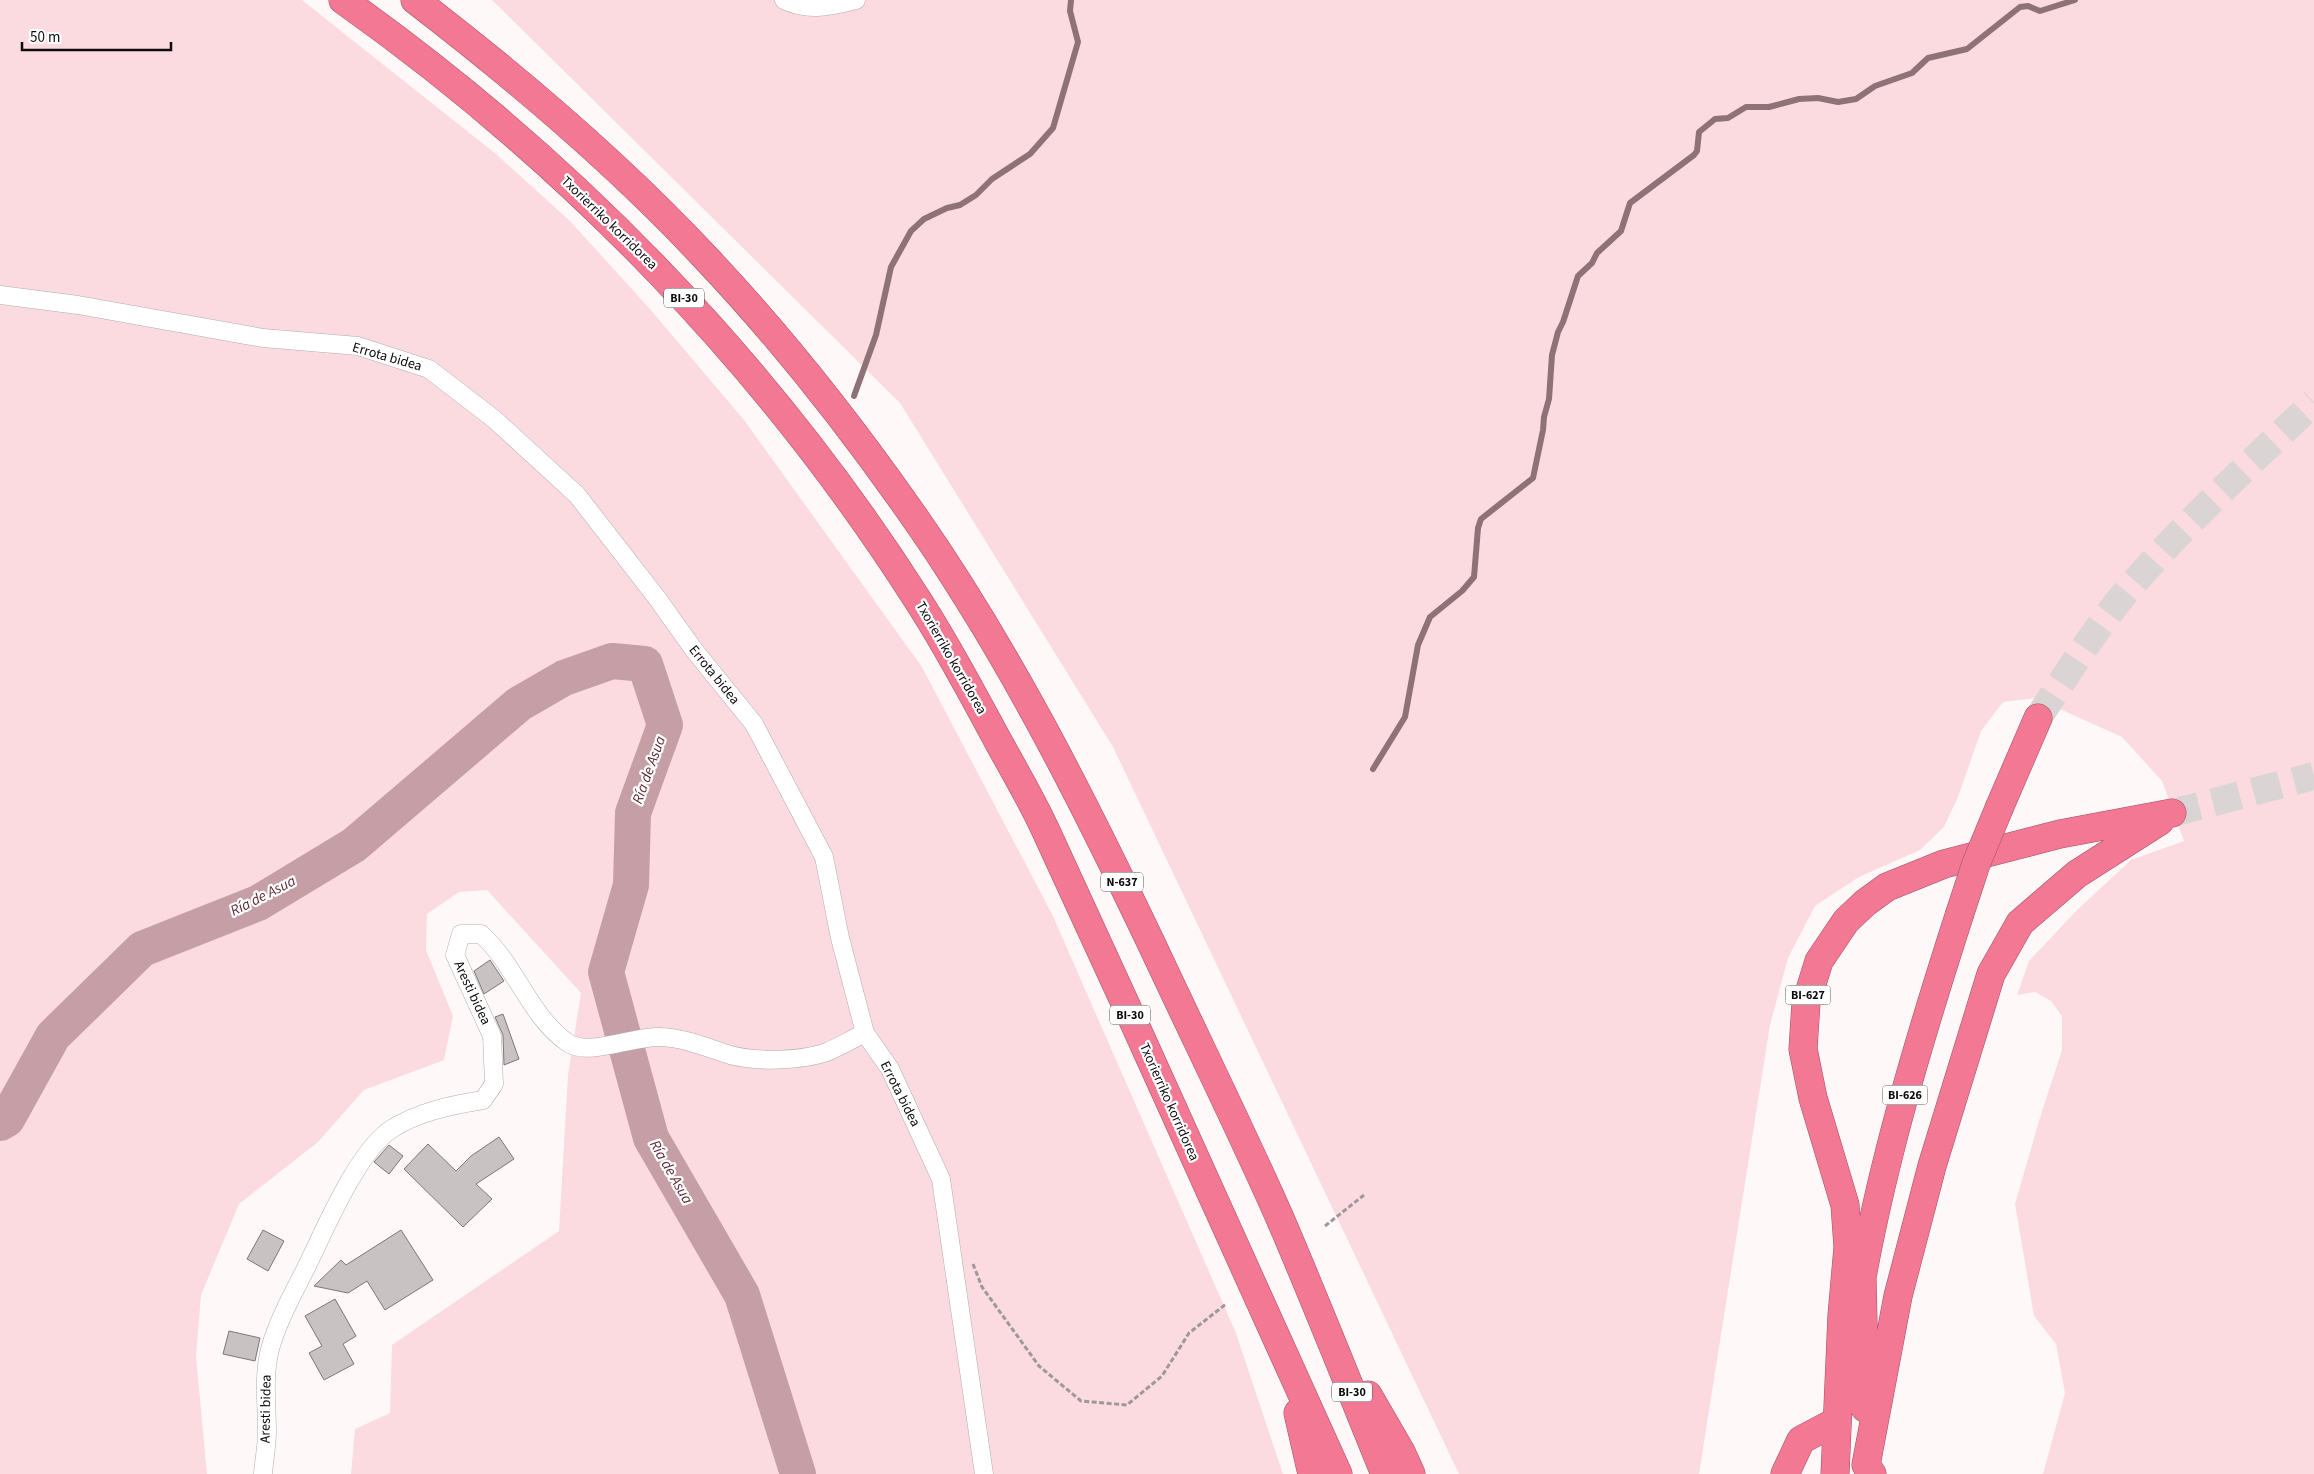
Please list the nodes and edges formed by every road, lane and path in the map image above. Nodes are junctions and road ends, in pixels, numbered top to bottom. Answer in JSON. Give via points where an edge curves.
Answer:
{"nodes":[{"id":1,"x":343,"y":0,"type":"edge"},
{"id":2,"x":415,"y":0,"type":"edge"},
{"id":3,"x":784,"y":0,"type":"edge"},
{"id":4,"x":856,"y":0,"type":"edge"},
{"id":5,"x":0,"y":295,"type":"edge"},
{"id":6,"x":2038,"y":718,"type":"tunnel mouth"},
{"id":7,"x":865,"y":1033,"type":"junction"},
{"id":8,"x":1240,"y":1131,"type":"joint"},
{"id":9,"x":1364,"y":1195,"type":"dead end"},
{"id":10,"x":1325,"y":1226,"type":"dead end"},
{"id":11,"x":972,"y":1260,"type":"dead end"},
{"id":12,"x":1862,"y":1277,"type":"junction"},
{"id":13,"x":1226,"y":1304,"type":"dead end"},
{"id":14,"x":1319,"y":1310,"type":"junction"},
{"id":15,"x":1293,"y":1374,"type":"junction"},
{"id":16,"x":1837,"y":1421,"type":"junction"},
{"id":17,"x":1868,"y":1471,"type":"edge"},
{"id":18,"x":263,"y":1474,"type":"edge"},
{"id":19,"x":984,"y":1474,"type":"edge"},
{"id":20,"x":1312,"y":1474,"type":"edge"},
{"id":21,"x":1338,"y":1474,"type":"edge"},
{"id":22,"x":1385,"y":1474,"type":"edge"},
{"id":23,"x":1411,"y":1474,"type":"edge"},
{"id":24,"x":1785,"y":1474,"type":"edge"},
{"id":25,"x":1835,"y":1474,"type":"edge"}],
"edges":[{"from":1,"to":15,"type":"highway","name":"Txorierriko korridorea","number":"BI-30","via":[[477,103],[571,185],[630,242],[686,300],[781,410],[875,536],[956,662],[1043,824]]},
{"from":2,"to":8,"type":"highway","number":"N-637","via":[[505,69],[601,154],[705,257],[865,448],[910,511],[992,639],[1061,761]]},
{"from":3,"to":4,"type":"street","via":[[794,5],[825,8]]},
{"from":5,"to":7,"type":"street","name":"Errota bidea","via":[[78,305],[263,338],[358,346],[429,369],[494,419],[577,495],[754,724],[824,857],[840,938]]},
{"from":6,"to":12,"type":"highway","number":"BI-626","bridge":true,"via":[[1976,864],[1926,1018]]},
{"from":7,"to":18,"type":"street","name":"Aresti bidea","via":[[824,1052],[782,1060],[733,1056],[692,1042],[661,1037],[595,1048],[570,1044],[545,1022],[497,948],[481,934],[461,934],[455,955],[492,1036],[494,1084],[483,1100],[413,1118],[389,1131],[363,1159],[312,1254],[270,1349],[265,1382],[267,1434]]},
{"from":7,"to":19,"type":"street","name":"Errota bidea","via":[[890,1069],[941,1179]]},
{"from":8,"to":14,"type":"highway","number":"BI-30"},
{"from":9,"to":10,"type":"path"},
{"from":11,"to":13,"type":"path","via":[[982,1287],[1039,1366],[1081,1401],[1127,1405],[1162,1376],[1189,1333]]},
{"from":12,"to":16,"type":"highway","number":"BI-626"},
{"from":12,"to":17,"type":"highway","number":"BI-626"},
{"from":14,"to":22,"type":"highway","number":"BI-30"},
{"from":14,"to":23,"type":"highway"},
{"from":15,"to":20,"type":"highway","via":[[1299,1422]]},
{"from":15,"to":21,"type":"highway","name":"Txorierriko korridorea","number":"BI-30"},
{"from":16,"to":17,"type":"highway","number":"BI-627","via":[[1848,1247],[1845,1204],[1813,1098],[1803,1049],[1806,1003],[1819,961],[1846,921],[1887,887],[1944,864],[2172,813],[2077,874],[2020,923],[1991,974],[1932,1166],[1898,1296]]},
{"from":16,"to":24,"type":"highway","via":[[1801,1440]]},
{"from":16,"to":25,"type":"highway","number":"BI-626"}]}
